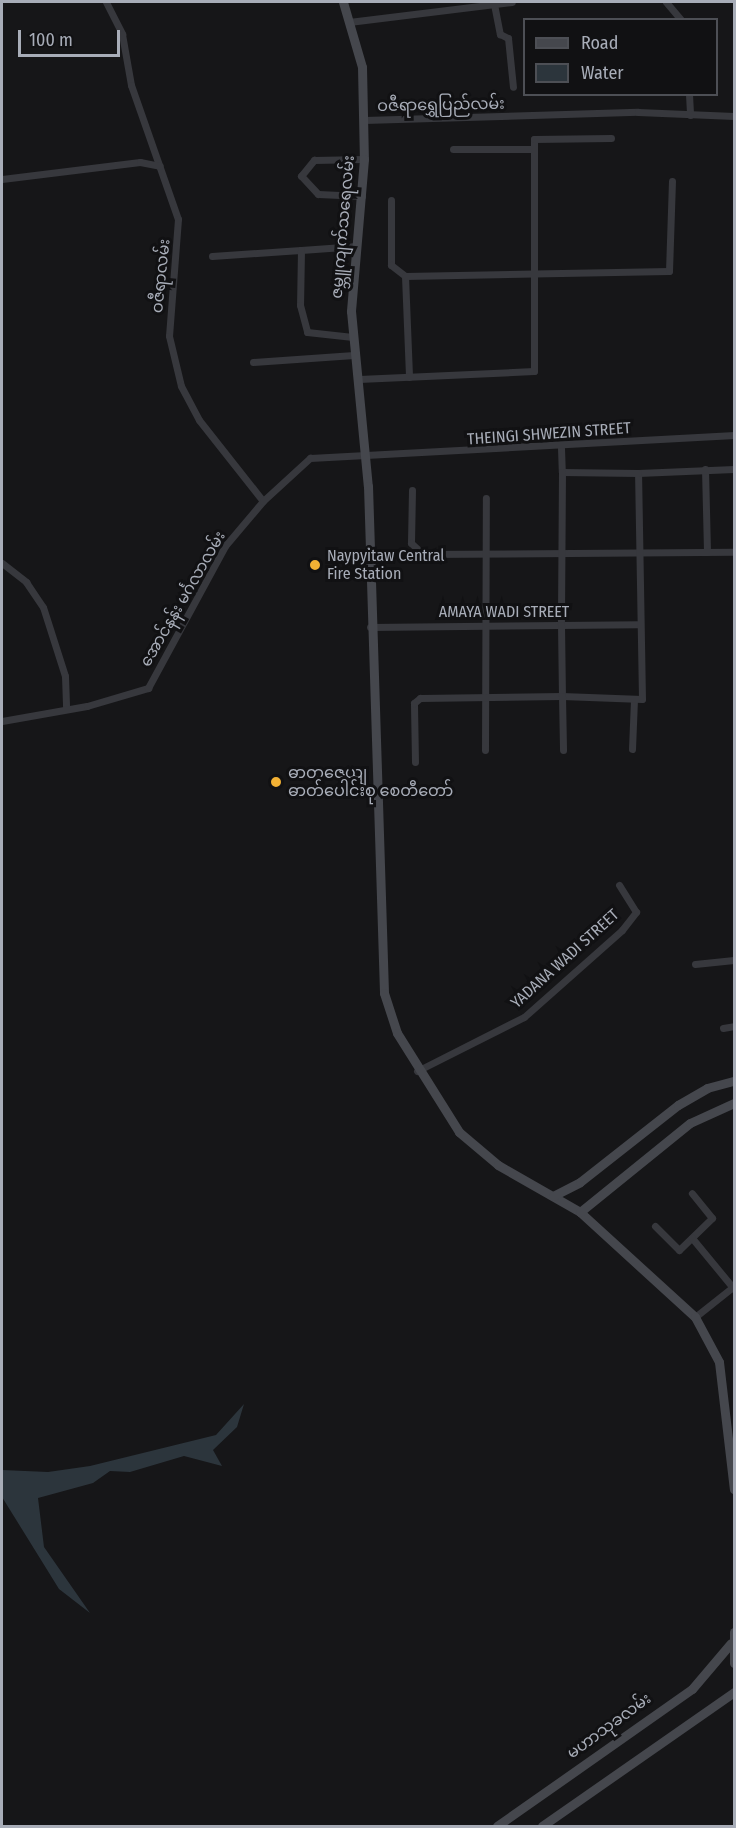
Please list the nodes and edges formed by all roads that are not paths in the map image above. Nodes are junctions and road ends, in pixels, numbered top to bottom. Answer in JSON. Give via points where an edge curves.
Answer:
{"nodes":[{"id":1,"x":106,"y":2,"type":"edge"},
{"id":2,"x":343,"y":2,"type":"edge"},
{"id":3,"x":512,"y":2,"type":"edge"},
{"id":4,"x":666,"y":2,"type":"edge"},
{"id":5,"x":484,"y":3,"type":"edge"},
{"id":6,"x":494,"y":4,"type":"junction"},
{"id":7,"x":679,"y":18,"type":"edge"},
{"id":8,"x":349,"y":22,"type":"junction"},
{"id":9,"x":513,"y":87,"type":"dead end"},
{"id":10,"x":689,"y":96,"type":"edge"},
{"id":11,"x":690,"y":115,"type":"junction"},
{"id":12,"x":735,"y":116,"type":"edge"},
{"id":13,"x":364,"y":120,"type":"junction"},
{"id":14,"x":611,"y":138,"type":"dead end"},
{"id":15,"x":453,"y":149,"type":"dead end"},
{"id":16,"x":532,"y":149,"type":"junction"},
{"id":17,"x":364,"y":159,"type":"junction"},
{"id":18,"x":160,"y":166,"type":"junction"},
{"id":19,"x":2,"y":179,"type":"edge"},
{"id":20,"x":672,"y":181,"type":"dead end"},
{"id":21,"x":362,"y":196,"type":"junction"},
{"id":22,"x":391,"y":200,"type":"dead end"},
{"id":23,"x":357,"y":246,"type":"junction"},
{"id":24,"x":301,"y":250,"type":"junction"},
{"id":25,"x":212,"y":256,"type":"dead end"},
{"id":26,"x":534,"y":269,"type":"junction"},
{"id":27,"x":405,"y":276,"type":"junction"},
{"id":28,"x":352,"y":337,"type":"junction"},
{"id":29,"x":354,"y":355,"type":"junction"},
{"id":30,"x":253,"y":362,"type":"dead end"},
{"id":31,"x":409,"y":377,"type":"junction"},
{"id":32,"x":359,"y":379,"type":"junction"},
{"id":33,"x":735,"y":435,"type":"edge"},
{"id":34,"x":561,"y":448,"type":"junction"},
{"id":35,"x":365,"y":456,"type":"junction"},
{"id":36,"x":705,"y":469,"type":"junction"},
{"id":37,"x":735,"y":469,"type":"edge"},
{"id":38,"x":562,"y":472,"type":"junction"},
{"id":39,"x":638,"y":472,"type":"junction"},
{"id":40,"x":412,"y":490,"type":"dead end"},
{"id":41,"x":486,"y":498,"type":"dead end"},
{"id":42,"x":262,"y":501,"type":"junction"},
{"id":43,"x":707,"y":552,"type":"junction"},
{"id":44,"x":735,"y":552,"type":"edge"},
{"id":45,"x":639,"y":554,"type":"junction"},
{"id":46,"x":485,"y":555,"type":"junction"},
{"id":47,"x":562,"y":555,"type":"junction"},
{"id":48,"x":2,"y":563,"type":"edge"},
{"id":49,"x":484,"y":624,"type":"junction"},
{"id":50,"x":638,"y":624,"type":"junction"},
{"id":51,"x":561,"y":625,"type":"junction"},
{"id":52,"x":370,"y":627,"type":"junction"},
{"id":53,"x":562,"y":696,"type":"junction"},
{"id":54,"x":484,"y":697,"type":"junction"},
{"id":55,"x":634,"y":699,"type":"junction"},
{"id":56,"x":66,"y":707,"type":"junction"},
{"id":57,"x":2,"y":721,"type":"edge"},
{"id":58,"x":632,"y":749,"type":"dead end"},
{"id":59,"x":485,"y":750,"type":"dead end"},
{"id":60,"x":563,"y":750,"type":"dead end"},
{"id":61,"x":415,"y":762,"type":"dead end"},
{"id":62,"x":619,"y":885,"type":"dead end"},
{"id":63,"x":735,"y":960,"type":"edge"},
{"id":64,"x":695,"y":964,"type":"dead end"},
{"id":65,"x":735,"y":1026,"type":"edge"},
{"id":66,"x":723,"y":1028,"type":"dead end"},
{"id":67,"x":417,"y":1071,"type":"junction"},
{"id":68,"x":735,"y":1081,"type":"edge"},
{"id":69,"x":735,"y":1103,"type":"edge"},
{"id":70,"x":692,"y":1193,"type":"dead end"},
{"id":71,"x":553,"y":1196,"type":"junction"},
{"id":72,"x":580,"y":1212,"type":"junction"},
{"id":73,"x":655,"y":1226,"type":"dead end"},
{"id":74,"x":692,"y":1238,"type":"junction"},
{"id":75,"x":734,"y":1287,"type":"edge"},
{"id":76,"x":695,"y":1317,"type":"junction"},
{"id":77,"x":735,"y":1489,"type":"edge"},
{"id":78,"x":735,"y":1632,"type":"edge"},
{"id":79,"x":731,"y":1643,"type":"junction"},
{"id":80,"x":735,"y":1663,"type":"edge"},
{"id":81,"x":735,"y":1692,"type":"edge"},
{"id":82,"x":497,"y":1827,"type":"edge"},
{"id":83,"x":542,"y":1827,"type":"edge"}],
"edges":[{"from":1,"to":18,"type":"street","name":"ဝဇီရာလမ်း","via":[[122,34],[131,85]]},
{"from":2,"to":8,"type":"main road","name":"ဇမ္ဘူကျက်သရေလမ်း"},
{"from":3,"to":6,"type":"street"},
{"from":4,"to":7,"type":"street"},
{"from":5,"to":6,"type":"street"},
{"from":5,"to":8,"type":"street"},
{"from":6,"to":9,"type":"street","via":[[500,34],[508,38]]},
{"from":8,"to":13,"type":"main road","name":"ဇမ္ဘူကျက်သရေလမ်း","via":[[362,67]]},
{"from":10,"to":11,"type":"street"},
{"from":11,"to":12,"type":"street","name":"ဝဇီရာရွှေပြည်လမ်း"},
{"from":11,"to":13,"type":"street","name":"ဝဇီရာရွှေပြည်လမ်း"},
{"from":13,"to":17,"type":"main road","name":"ဇမ္ဘူကျက်သရေလမ်း"},
{"from":14,"to":16,"type":"street","via":[[534,139]]},
{"from":15,"to":16,"type":"street"},
{"from":16,"to":26,"type":"street"},
{"from":17,"to":21,"type":"main road","name":"ဇမ္ဘူကျက်သရေလမ်း"},
{"from":17,"to":21,"type":"street","via":[[314,160],[301,176],[318,194]]},
{"from":18,"to":19,"type":"street","via":[[140,162]]},
{"from":18,"to":42,"type":"street","name":"ဝဇီရာလမ်း","via":[[178,219],[180,247],[170,305],[172,355],[199,420]]},
{"from":20,"to":26,"type":"street","via":[[669,271]]},
{"from":21,"to":23,"type":"main road","name":"ဇမ္ဘူကျက်သရေလမ်း"},
{"from":22,"to":27,"type":"street","via":[[391,265]]},
{"from":23,"to":24,"type":"street"},
{"from":23,"to":28,"type":"main road","name":"ဇမ္ဘူကျက်သရေလမ်း"},
{"from":24,"to":25,"type":"street"},
{"from":24,"to":28,"type":"street","via":[[300,305],[307,332]]},
{"from":26,"to":27,"type":"street"},
{"from":26,"to":31,"type":"street","via":[[534,371]]},
{"from":27,"to":31,"type":"street"},
{"from":28,"to":29,"type":"main road","name":"ဇမ္ဘူကျက်သရေလမ်း"},
{"from":29,"to":30,"type":"street"},
{"from":29,"to":32,"type":"main road","name":"ဇမ္ဘူကျက်သရေလမ်း"},
{"from":31,"to":32,"type":"street"},
{"from":32,"to":35,"type":"main road","name":"ဇမ္ဘူကျက်သရေလမ်း"},
{"from":33,"to":34,"type":"street","name":"THEINGI SHWEZIN STREET"},
{"from":34,"to":35,"type":"street","name":"THEINGI SHWEZIN STREET"},
{"from":34,"to":38,"type":"street"},
{"from":35,"to":42,"type":"street","name":"အောင်နန်း မင်္ဂလာလမ်း","via":[[310,458]]},
{"from":35,"to":52,"type":"main road","name":"ဇမ္ဘူကျက်သရေလမ်း"},
{"from":36,"to":37,"type":"street"},
{"from":36,"to":39,"type":"street"},
{"from":36,"to":43,"type":"street"},
{"from":38,"to":39,"type":"street"},
{"from":38,"to":47,"type":"street"},
{"from":39,"to":45,"type":"street"},
{"from":40,"to":46,"type":"street","via":[[411,543],[416,552]]},
{"from":41,"to":46,"type":"street"},
{"from":42,"to":56,"type":"street","name":"အောင်နန်း မင်္ဂလာလမ်း","via":[[225,546],[148,688]]},
{"from":43,"to":44,"type":"street"},
{"from":43,"to":45,"type":"street"},
{"from":45,"to":47,"type":"street"},
{"from":45,"to":50,"type":"street"},
{"from":46,"to":47,"type":"street"},
{"from":46,"to":49,"type":"street"},
{"from":47,"to":51,"type":"street"},
{"from":48,"to":56,"type":"street","via":[[26,582],[43,607],[65,676]]},
{"from":49,"to":51,"type":"street","name":"AMAYA WADI STREET"},
{"from":49,"to":52,"type":"street","name":"AMAYA WADI STREET"},
{"from":49,"to":54,"type":"street"},
{"from":50,"to":51,"type":"street","name":"AMAYA WADI STREET"},
{"from":50,"to":55,"type":"street","via":[[642,699]]},
{"from":51,"to":53,"type":"street"},
{"from":52,"to":67,"type":"main road","name":"ဇမ္ဘူကျက်သရေလမ်း","via":[[381,966],[397,1033]]},
{"from":53,"to":54,"type":"street"},
{"from":53,"to":55,"type":"street"},
{"from":53,"to":60,"type":"street"},
{"from":54,"to":59,"type":"street"},
{"from":54,"to":61,"type":"street","via":[[417,700]]},
{"from":55,"to":58,"type":"street"},
{"from":56,"to":57,"type":"street","name":"အောင်နန်း မင်္ဂလာလမ်း"},
{"from":62,"to":67,"type":"street","name":"YADANA WADI STREET","via":[[636,912],[622,930],[524,1017]]},
{"from":63,"to":64,"type":"street"},
{"from":65,"to":66,"type":"street"},
{"from":67,"to":71,"type":"main road","name":"ဇမ္ဘူကျက်သရေလမ်း","via":[[475,1147]]},
{"from":68,"to":71,"type":"main road","via":[[707,1088],[678,1106],[580,1182]]},
{"from":69,"to":72,"type":"main road","via":[[690,1123]]},
{"from":70,"to":74,"type":"street","via":[[712,1218]]},
{"from":71,"to":72,"type":"main road","name":"ဇမ္ဘူကျက်သရေလမ်း"},
{"from":72,"to":76,"type":"main road","name":"ဇမ္ဘူကျက်သရေလမ်း"},
{"from":73,"to":74,"type":"street","via":[[677,1251]]},
{"from":74,"to":75,"type":"street"},
{"from":75,"to":76,"type":"street"},
{"from":76,"to":77,"type":"main road","name":"ဇမ္ဘူကျက်သရေလမ်း","via":[[719,1362]]},
{"from":78,"to":79,"type":"main road"},
{"from":79,"to":80,"type":"main road"},
{"from":79,"to":82,"type":"main road","name":"မဟာသုခလမ်း","via":[[692,1689]]},
{"from":81,"to":83,"type":"main road"}]}
